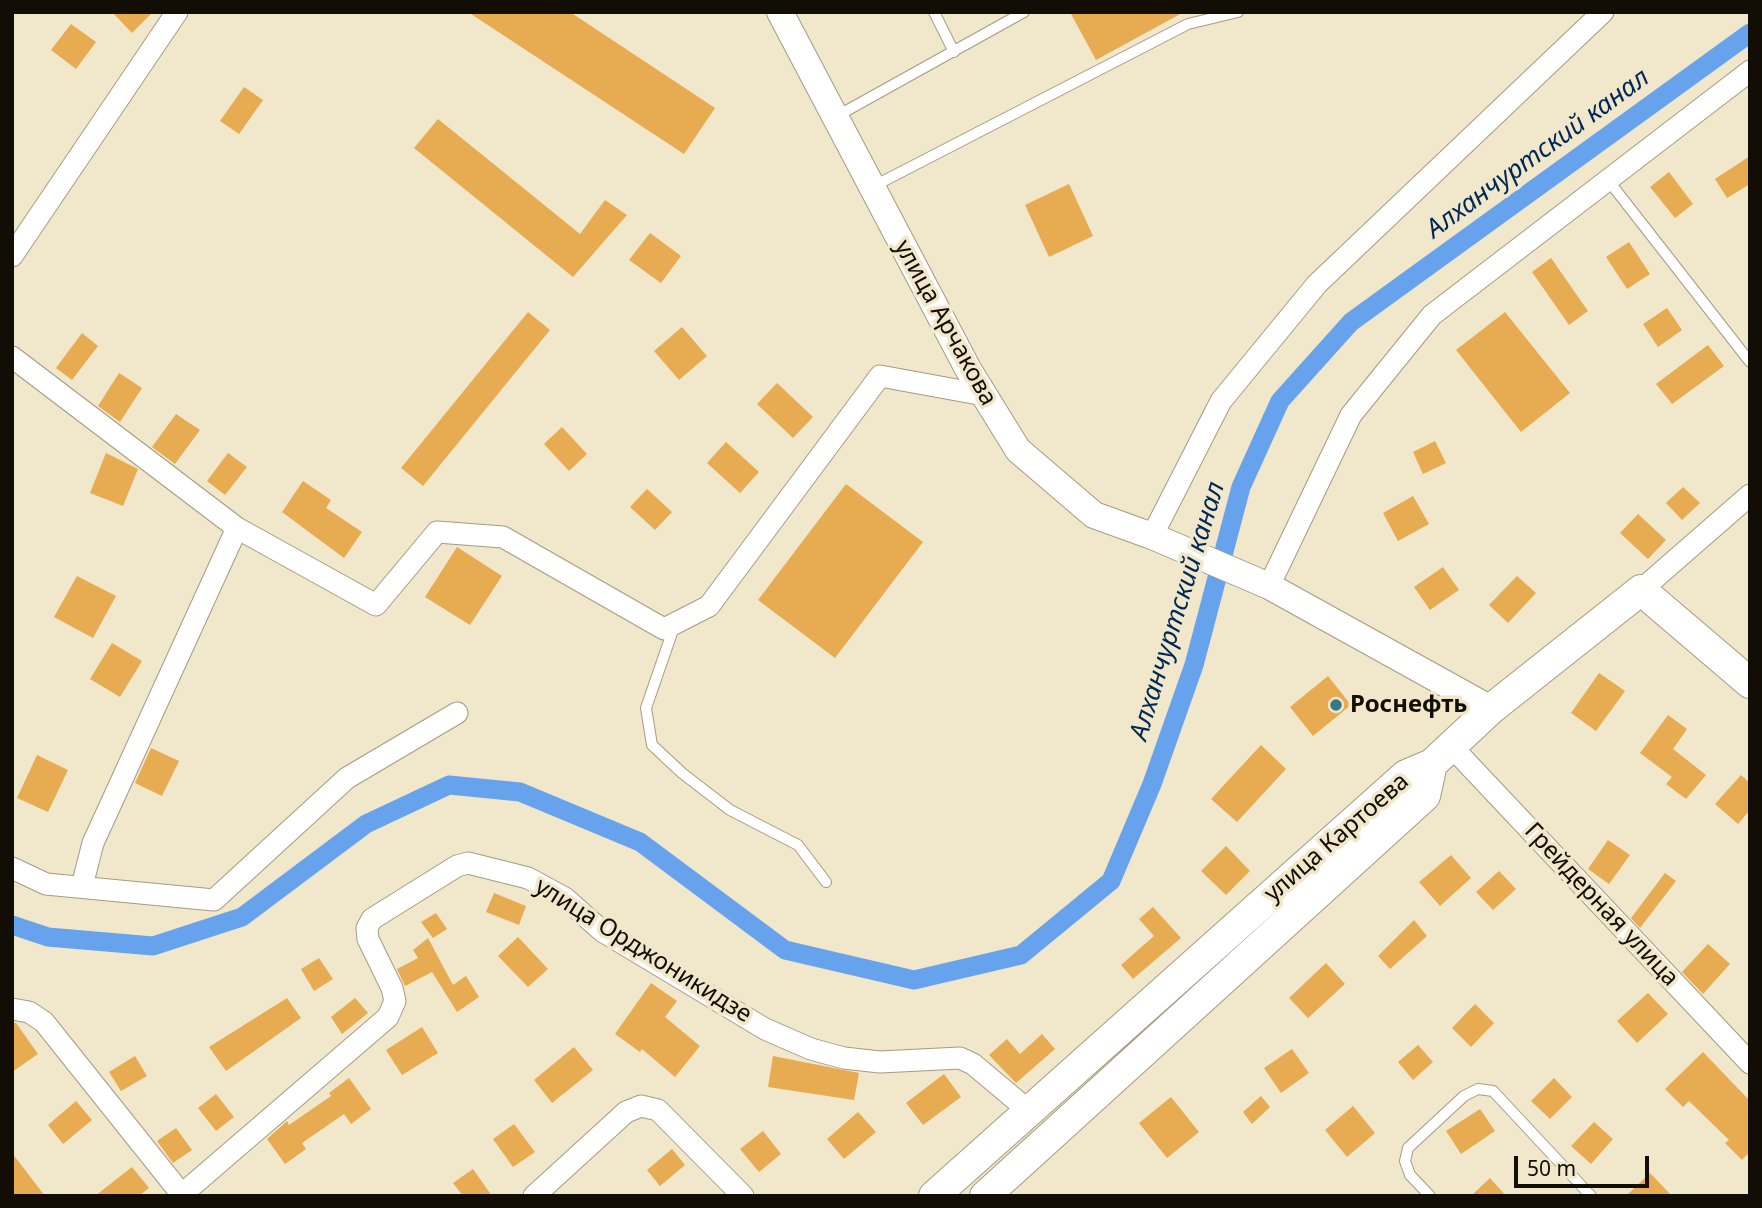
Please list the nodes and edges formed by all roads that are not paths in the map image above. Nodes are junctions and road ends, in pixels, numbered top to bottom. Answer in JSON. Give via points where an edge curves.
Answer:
{"nodes":[{"id":1,"x":177,"y":12,"type":"edge"},
{"id":2,"x":780,"y":12,"type":"edge"},
{"id":3,"x":934,"y":12,"type":"edge"},
{"id":4,"x":1024,"y":12,"type":"edge"},
{"id":5,"x":1238,"y":12,"type":"edge"},
{"id":6,"x":1603,"y":12,"type":"edge"},
{"id":7,"x":954,"y":52,"type":"junction"},
{"id":8,"x":1750,"y":71,"type":"edge"},
{"id":9,"x":834,"y":117,"type":"junction"},
{"id":10,"x":1608,"y":180,"type":"junction"},
{"id":11,"x":871,"y":187,"type":"junction"},
{"id":12,"x":12,"y":256,"type":"edge"},
{"id":13,"x":12,"y":357,"type":"edge"},
{"id":14,"x":1750,"y":362,"type":"edge"},
{"id":15,"x":984,"y":395,"type":"junction"},
{"id":16,"x":1750,"y":495,"type":"edge"},
{"id":17,"x":236,"y":528,"type":"junction"},
{"id":18,"x":1152,"y":536,"type":"junction"},
{"id":19,"x":1269,"y":586,"type":"junction"},
{"id":20,"x":1641,"y":590,"type":"junction"},
{"id":21,"x":675,"y":623,"type":"junction"},
{"id":22,"x":1750,"y":683,"type":"edge"},
{"id":23,"x":1490,"y":709,"type":"junction"},
{"id":24,"x":457,"y":713,"type":"dead end"},
{"id":25,"x":1442,"y":755,"type":"junction"},
{"id":26,"x":12,"y":868,"type":"edge"},
{"id":27,"x":826,"y":882,"type":"dead end"},
{"id":28,"x":82,"y":886,"type":"junction"},
{"id":29,"x":12,"y":1009,"type":"edge"},
{"id":30,"x":1750,"y":1063,"type":"edge"},
{"id":31,"x":1029,"y":1111,"type":"junction"},
{"id":32,"x":182,"y":1195,"type":"edge"},
{"id":33,"x":534,"y":1196,"type":"edge"},
{"id":34,"x":743,"y":1196,"type":"edge"},
{"id":35,"x":934,"y":1196,"type":"edge"},
{"id":36,"x":985,"y":1196,"type":"edge"},
{"id":37,"x":1430,"y":1196,"type":"edge"},
{"id":38,"x":1591,"y":1196,"type":"edge"}],
"edges":[{"from":1,"to":12,"type":"street"},
{"from":2,"to":9,"type":"street","name":"улица Арчакова"},
{"from":3,"to":7,"type":"lane"},
{"from":4,"to":7,"type":"lane"},
{"from":5,"to":11,"type":"lane","via":[[1188,24]]},
{"from":6,"to":18,"type":"street","via":[[1317,284],[1221,401]]},
{"from":7,"to":9,"type":"lane"},
{"from":8,"to":10,"type":"street"},
{"from":9,"to":11,"type":"street","name":"улица Арчакова"},
{"from":10,"to":14,"type":"lane"},
{"from":10,"to":19,"type":"street","via":[[1432,315],[1351,415]]},
{"from":11,"to":15,"type":"street","name":"улица Арчакова"},
{"from":13,"to":17,"type":"street"},
{"from":15,"to":18,"type":"street","name":"улица Арчакова","via":[[1018,450],[1094,515]]},
{"from":15,"to":21,"type":"street","via":[[880,376],[709,606]]},
{"from":16,"to":20,"type":"street"},
{"from":17,"to":21,"type":"street","via":[[376,605],[437,533],[503,537],[664,629]]},
{"from":17,"to":28,"type":"street","via":[[93,843]]},
{"from":18,"to":19,"type":"street","name":"улица Арчакова"},
{"from":19,"to":23,"type":"street"},
{"from":20,"to":22,"type":"main road"},
{"from":20,"to":23,"type":"main road"},
{"from":21,"to":27,"type":"lane","via":[[646,708],[652,745],[730,810],[798,845]]},
{"from":23,"to":25,"type":"main road"},
{"from":24,"to":28,"type":"street","via":[[347,778],[214,900]]},
{"from":25,"to":30,"type":"street","name":"Грейдерная улица"},
{"from":25,"to":31,"type":"main road","name":"улица Картоева","via":[[1406,775]]},
{"from":25,"to":36,"type":"main road","name":"улица Картоева","via":[[1425,796]]},
{"from":26,"to":28,"type":"street","via":[[46,884]]},
{"from":29,"to":32,"type":"street","via":[[29,1012],[44,1022]]},
{"from":31,"to":32,"type":"street","name":"улица Орджоникидзе","via":[[960,1058],[880,1062],[844,1058],[765,1029],[601,931],[565,898],[528,878],[468,863],[372,919],[367,928],[392,988],[394,1001],[388,1017]]},
{"from":31,"to":35,"type":"main road","name":"улица Картоева"},
{"from":33,"to":34,"type":"street","via":[[626,1112],[641,1106],[658,1110]]},
{"from":37,"to":38,"type":"lane","via":[[1410,1175],[1405,1161],[1408,1148],[1464,1096],[1478,1089],[1493,1091]]}]}
